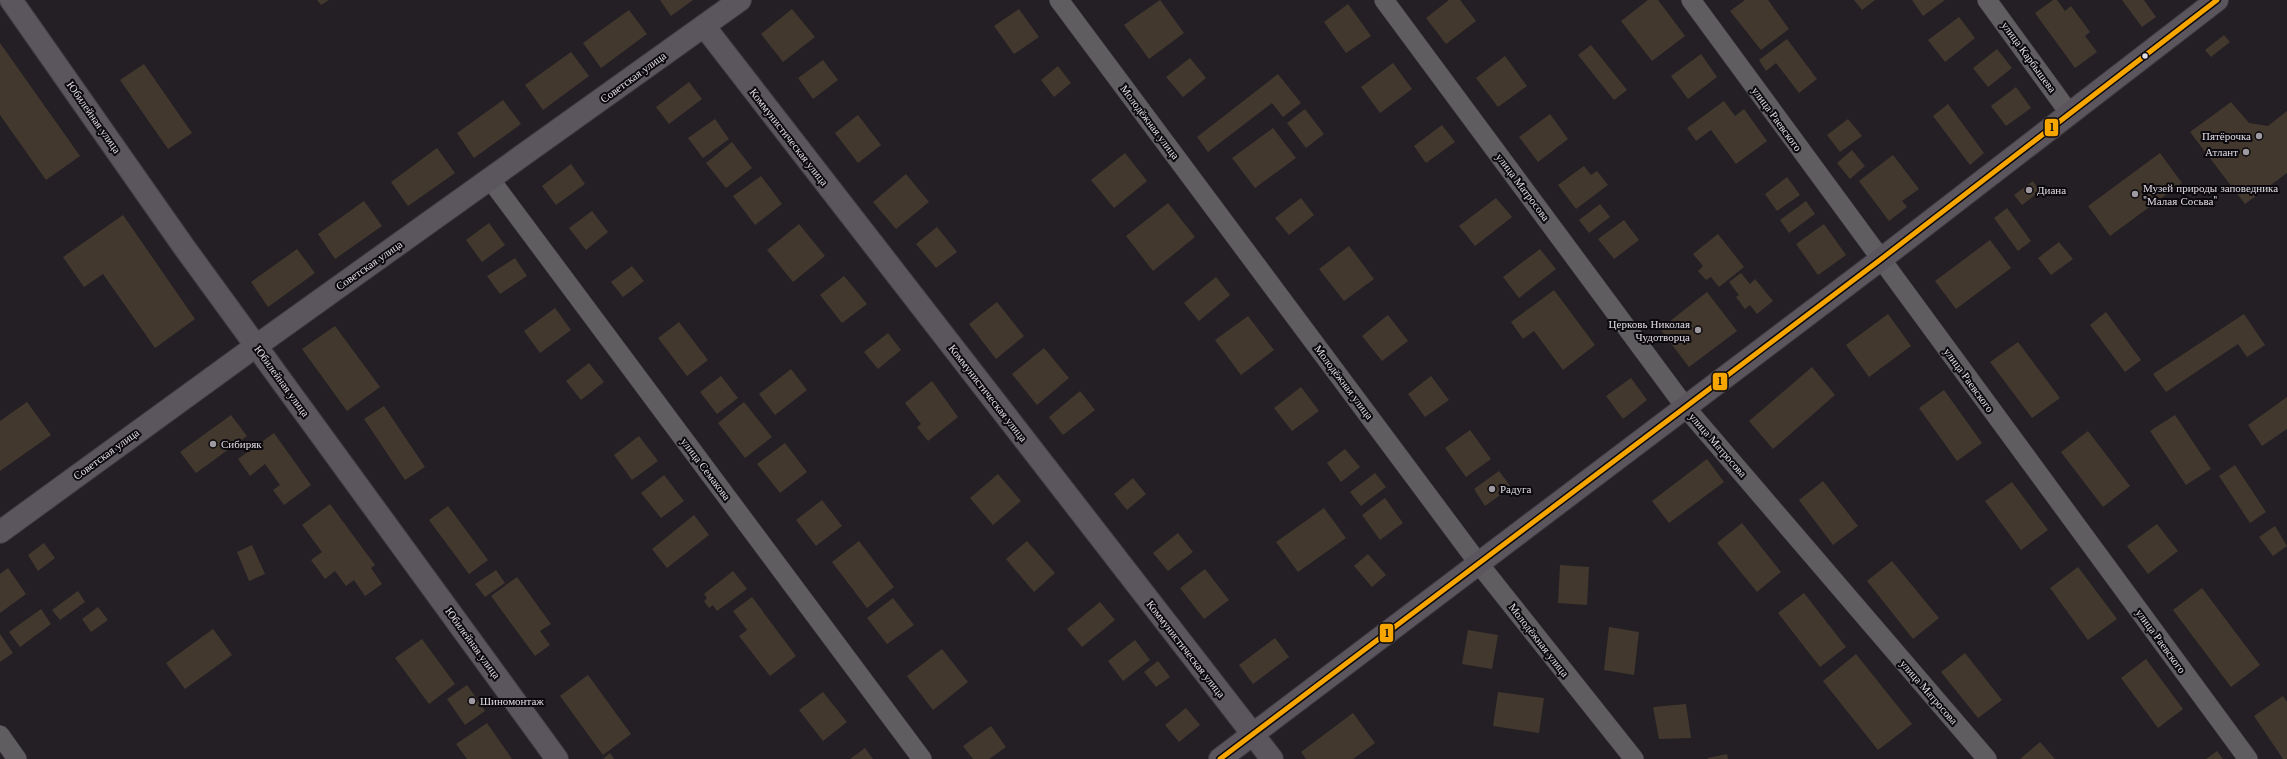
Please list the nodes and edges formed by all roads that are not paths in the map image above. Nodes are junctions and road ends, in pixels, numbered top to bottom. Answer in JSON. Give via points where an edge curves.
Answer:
{"nodes":[{"id":1,"x":11,"y":0,"type":"edge"},
{"id":2,"x":740,"y":0,"type":"edge"},
{"id":3,"x":1059,"y":0,"type":"edge"},
{"id":4,"x":1384,"y":0,"type":"edge"},
{"id":5,"x":1691,"y":0,"type":"edge"},
{"id":6,"x":1987,"y":0,"type":"edge"},
{"id":7,"x":2217,"y":0,"type":"edge"},
{"id":8,"x":704,"y":26,"type":"junction"},
{"id":9,"x":2070,"y":114,"type":"junction"},
{"id":10,"x":490,"y":179,"type":"junction"},
{"id":11,"x":1880,"y":260,"type":"junction"},
{"id":12,"x":256,"y":346,"type":"junction"},
{"id":13,"x":1686,"y":408,"type":"junction"},
{"id":14,"x":0,"y":532,"type":"edge"},
{"id":15,"x":1479,"y":564,"type":"junction"},
{"id":16,"x":0,"y":735,"type":"edge"},
{"id":17,"x":1253,"y":735,"type":"junction"},
{"id":18,"x":18,"y":759,"type":"edge"},
{"id":19,"x":557,"y":759,"type":"edge"},
{"id":20,"x":922,"y":759,"type":"edge"},
{"id":21,"x":1220,"y":759,"type":"edge"},
{"id":22,"x":1272,"y":759,"type":"edge"},
{"id":23,"x":1634,"y":759,"type":"edge"},
{"id":24,"x":1986,"y":759,"type":"edge"},
{"id":25,"x":2248,"y":759,"type":"edge"}],
"edges":[{"from":1,"to":12,"type":"street","name":"Юбилейная улица"},
{"from":2,"to":8,"type":"street","name":"Советская улица"},
{"from":3,"to":15,"type":"street","name":"Молодёжная улица"},
{"from":4,"to":13,"type":"street","name":"улица Матросова"},
{"from":5,"to":11,"type":"street","name":"улица Раевского"},
{"from":6,"to":9,"type":"street","name":"улица Карбышева"},
{"from":7,"to":9,"type":"street"},
{"from":8,"to":10,"type":"street","name":"Советская улица"},
{"from":8,"to":17,"type":"street","name":"Коммунистическая улица"},
{"from":9,"to":11,"type":"street"},
{"from":10,"to":12,"type":"street","name":"Советская улица"},
{"from":10,"to":20,"type":"street","name":"улица Семакова"},
{"from":11,"to":13,"type":"street"},
{"from":11,"to":25,"type":"street","name":"улица Раевского"},
{"from":12,"to":14,"type":"street","name":"Советская улица"},
{"from":12,"to":19,"type":"street","name":"Юбилейная улица"},
{"from":13,"to":15,"type":"street"},
{"from":13,"to":24,"type":"street","name":"улица Матросова"},
{"from":15,"to":17,"type":"street"},
{"from":15,"to":23,"type":"street","name":"Молодёжная улица"},
{"from":16,"to":18,"type":"street"},
{"from":17,"to":21,"type":"street"},
{"from":17,"to":22,"type":"street","name":"Коммунистическая улица"}]}
